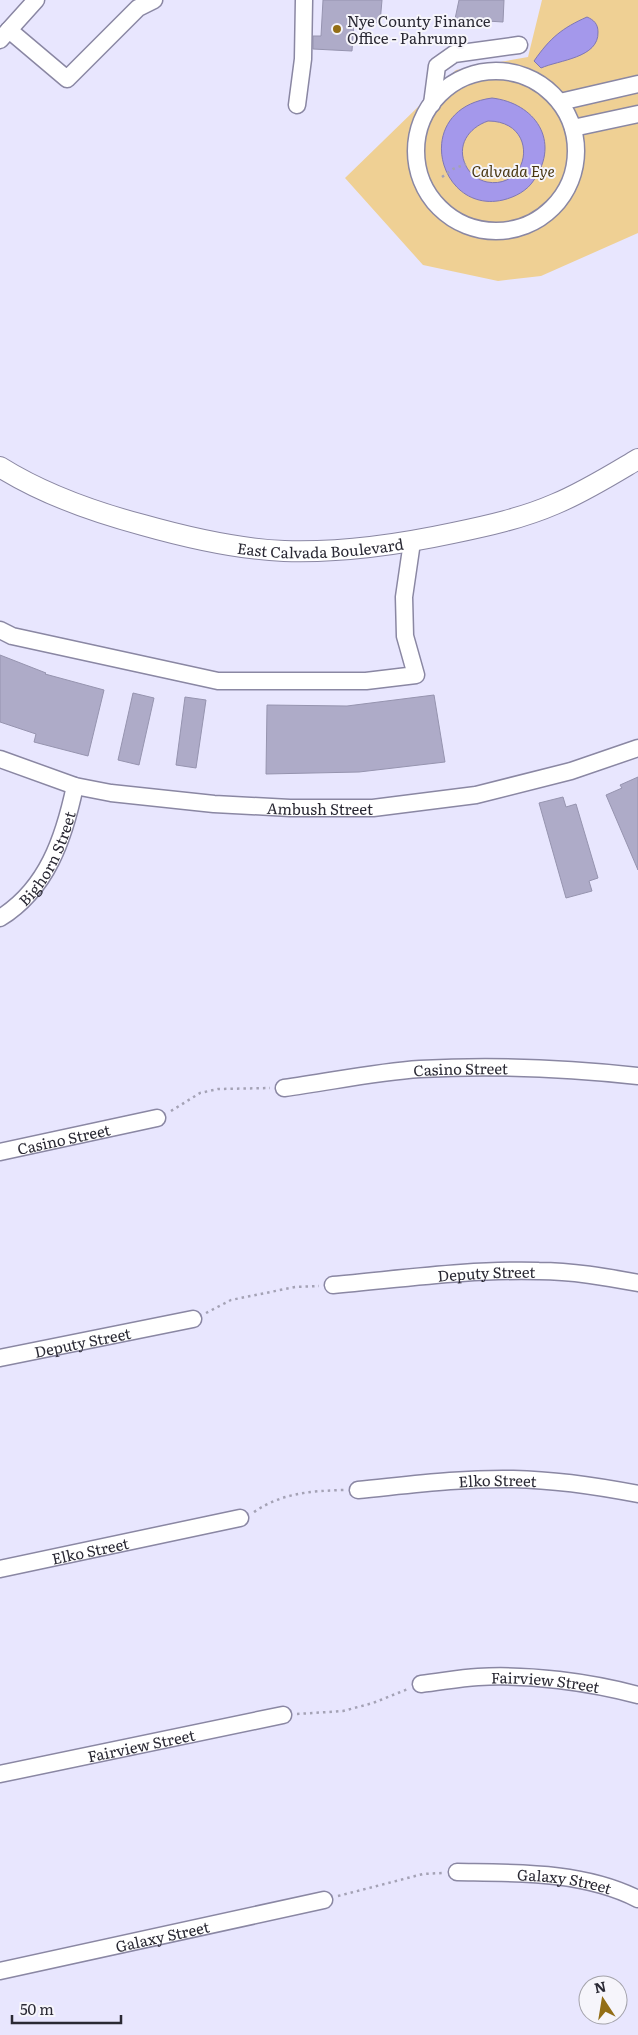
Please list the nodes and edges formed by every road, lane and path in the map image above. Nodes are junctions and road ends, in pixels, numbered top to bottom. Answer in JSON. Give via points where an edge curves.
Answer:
{"nodes":[{"id":1,"x":36,"y":0,"type":"edge"},
{"id":2,"x":154,"y":0,"type":"edge"},
{"id":3,"x":304,"y":0,"type":"edge"},
{"id":4,"x":4,"y":35,"type":"edge"},
{"id":5,"x":519,"y":45,"type":"dead end"},
{"id":6,"x":638,"y":84,"type":"edge"},
{"id":7,"x":560,"y":102,"type":"junction"},
{"id":8,"x":432,"y":104,"type":"junction"},
{"id":9,"x":297,"y":105,"type":"dead end"},
{"id":10,"x":638,"y":114,"type":"edge"},
{"id":11,"x":573,"y":128,"type":"junction"},
{"id":12,"x":466,"y":164,"type":"dead end"},
{"id":13,"x":442,"y":177,"type":"dead end"},
{"id":14,"x":638,"y":459,"type":"edge"},
{"id":15,"x":0,"y":467,"type":"edge"},
{"id":16,"x":412,"y":542,"type":"junction"},
{"id":17,"x":0,"y":630,"type":"edge"},
{"id":18,"x":638,"y":748,"type":"edge"},
{"id":19,"x":0,"y":759,"type":"edge"},
{"id":20,"x":75,"y":786,"type":"junction"},
{"id":21,"x":0,"y":918,"type":"edge"},
{"id":22,"x":638,"y":1076,"type":"edge"},
{"id":23,"x":284,"y":1088,"type":"joint"},
{"id":24,"x":157,"y":1118,"type":"joint"},
{"id":25,"x":0,"y":1152,"type":"edge"},
{"id":26,"x":638,"y":1283,"type":"edge"},
{"id":27,"x":333,"y":1286,"type":"joint"},
{"id":28,"x":193,"y":1319,"type":"joint"},
{"id":29,"x":0,"y":1358,"type":"edge"},
{"id":30,"x":358,"y":1490,"type":"joint"},
{"id":31,"x":638,"y":1494,"type":"edge"},
{"id":32,"x":240,"y":1518,"type":"joint"},
{"id":33,"x":0,"y":1569,"type":"edge"},
{"id":34,"x":421,"y":1684,"type":"joint"},
{"id":35,"x":638,"y":1695,"type":"edge"},
{"id":36,"x":283,"y":1715,"type":"joint"},
{"id":37,"x":0,"y":1774,"type":"edge"},
{"id":38,"x":457,"y":1872,"type":"joint"},
{"id":39,"x":638,"y":1899,"type":"edge"},
{"id":40,"x":324,"y":1900,"type":"joint"},
{"id":41,"x":0,"y":1971,"type":"edge"}],
"edges":[{"from":1,"to":4,"type":"street"},
{"from":2,"to":4,"type":"street","via":[[138,8],[67,78]]},
{"from":3,"to":9,"type":"street","via":[[303,59]]},
{"from":5,"to":8,"type":"street","via":[[454,54],[437,66]]},
{"from":6,"to":7,"type":"street"},
{"from":7,"to":8,"type":"street","via":[[530,78],[493,71],[459,80]]},
{"from":7,"to":11,"type":"street"},
{"from":8,"to":11,"type":"street","via":[[422,121],[417,141],[418,166],[426,191],[443,211],[465,225],[490,231],[516,229],[540,218],[559,201],[574,170],[577,153]]},
{"from":10,"to":11,"type":"street"},
{"from":12,"to":13,"type":"path","via":[[453,168]]},
{"from":14,"to":16,"type":"main road","name":"East Calvada Boulevard","via":[[588,489],[553,505],[492,525]]},
{"from":15,"to":16,"type":"main road","name":"East Calvada Boulevard","via":[[64,499],[118,519],[190,538],[284,551],[342,550]]},
{"from":16,"to":17,"type":"street","via":[[404,597],[405,636],[416,675],[366,681],[218,681],[12,636]]},
{"from":18,"to":20,"type":"street","name":"Ambush Street","via":[[572,771],[476,795],[372,808],[214,804]]},
{"from":19,"to":20,"type":"street","name":"Ambush Street"},
{"from":20,"to":21,"type":"street","name":"Bighorn Street","via":[[58,849],[35,888],[16,908]]},
{"from":22,"to":23,"type":"street","name":"Casino Street","via":[[494,1066],[418,1070]]},
{"from":23,"to":24,"type":"path","via":[[218,1089],[200,1093]]},
{"from":24,"to":25,"type":"street","name":"Casino Street"},
{"from":26,"to":27,"type":"street","name":"Deputy Street","via":[[540,1271],[466,1273]]},
{"from":27,"to":28,"type":"path","via":[[295,1287],[231,1300]]},
{"from":28,"to":29,"type":"street","name":"Deputy Street"},
{"from":30,"to":31,"type":"street","name":"Elko Street","via":[[512,1479]]},
{"from":30,"to":32,"type":"path","via":[[324,1490],[285,1496]]},
{"from":32,"to":33,"type":"street","name":"Elko Street"},
{"from":34,"to":35,"type":"street","name":"Fairview Street","via":[[478,1677],[521,1677],[588,1684]]},
{"from":34,"to":36,"type":"path","via":[[343,1712]]},
{"from":36,"to":37,"type":"street","name":"Fairview Street"},
{"from":38,"to":39,"type":"street","name":"Galaxy Street","via":[[537,1873],[585,1881]]},
{"from":38,"to":40,"type":"path","via":[[424,1874]]},
{"from":40,"to":41,"type":"street","name":"Galaxy Street"}]}
